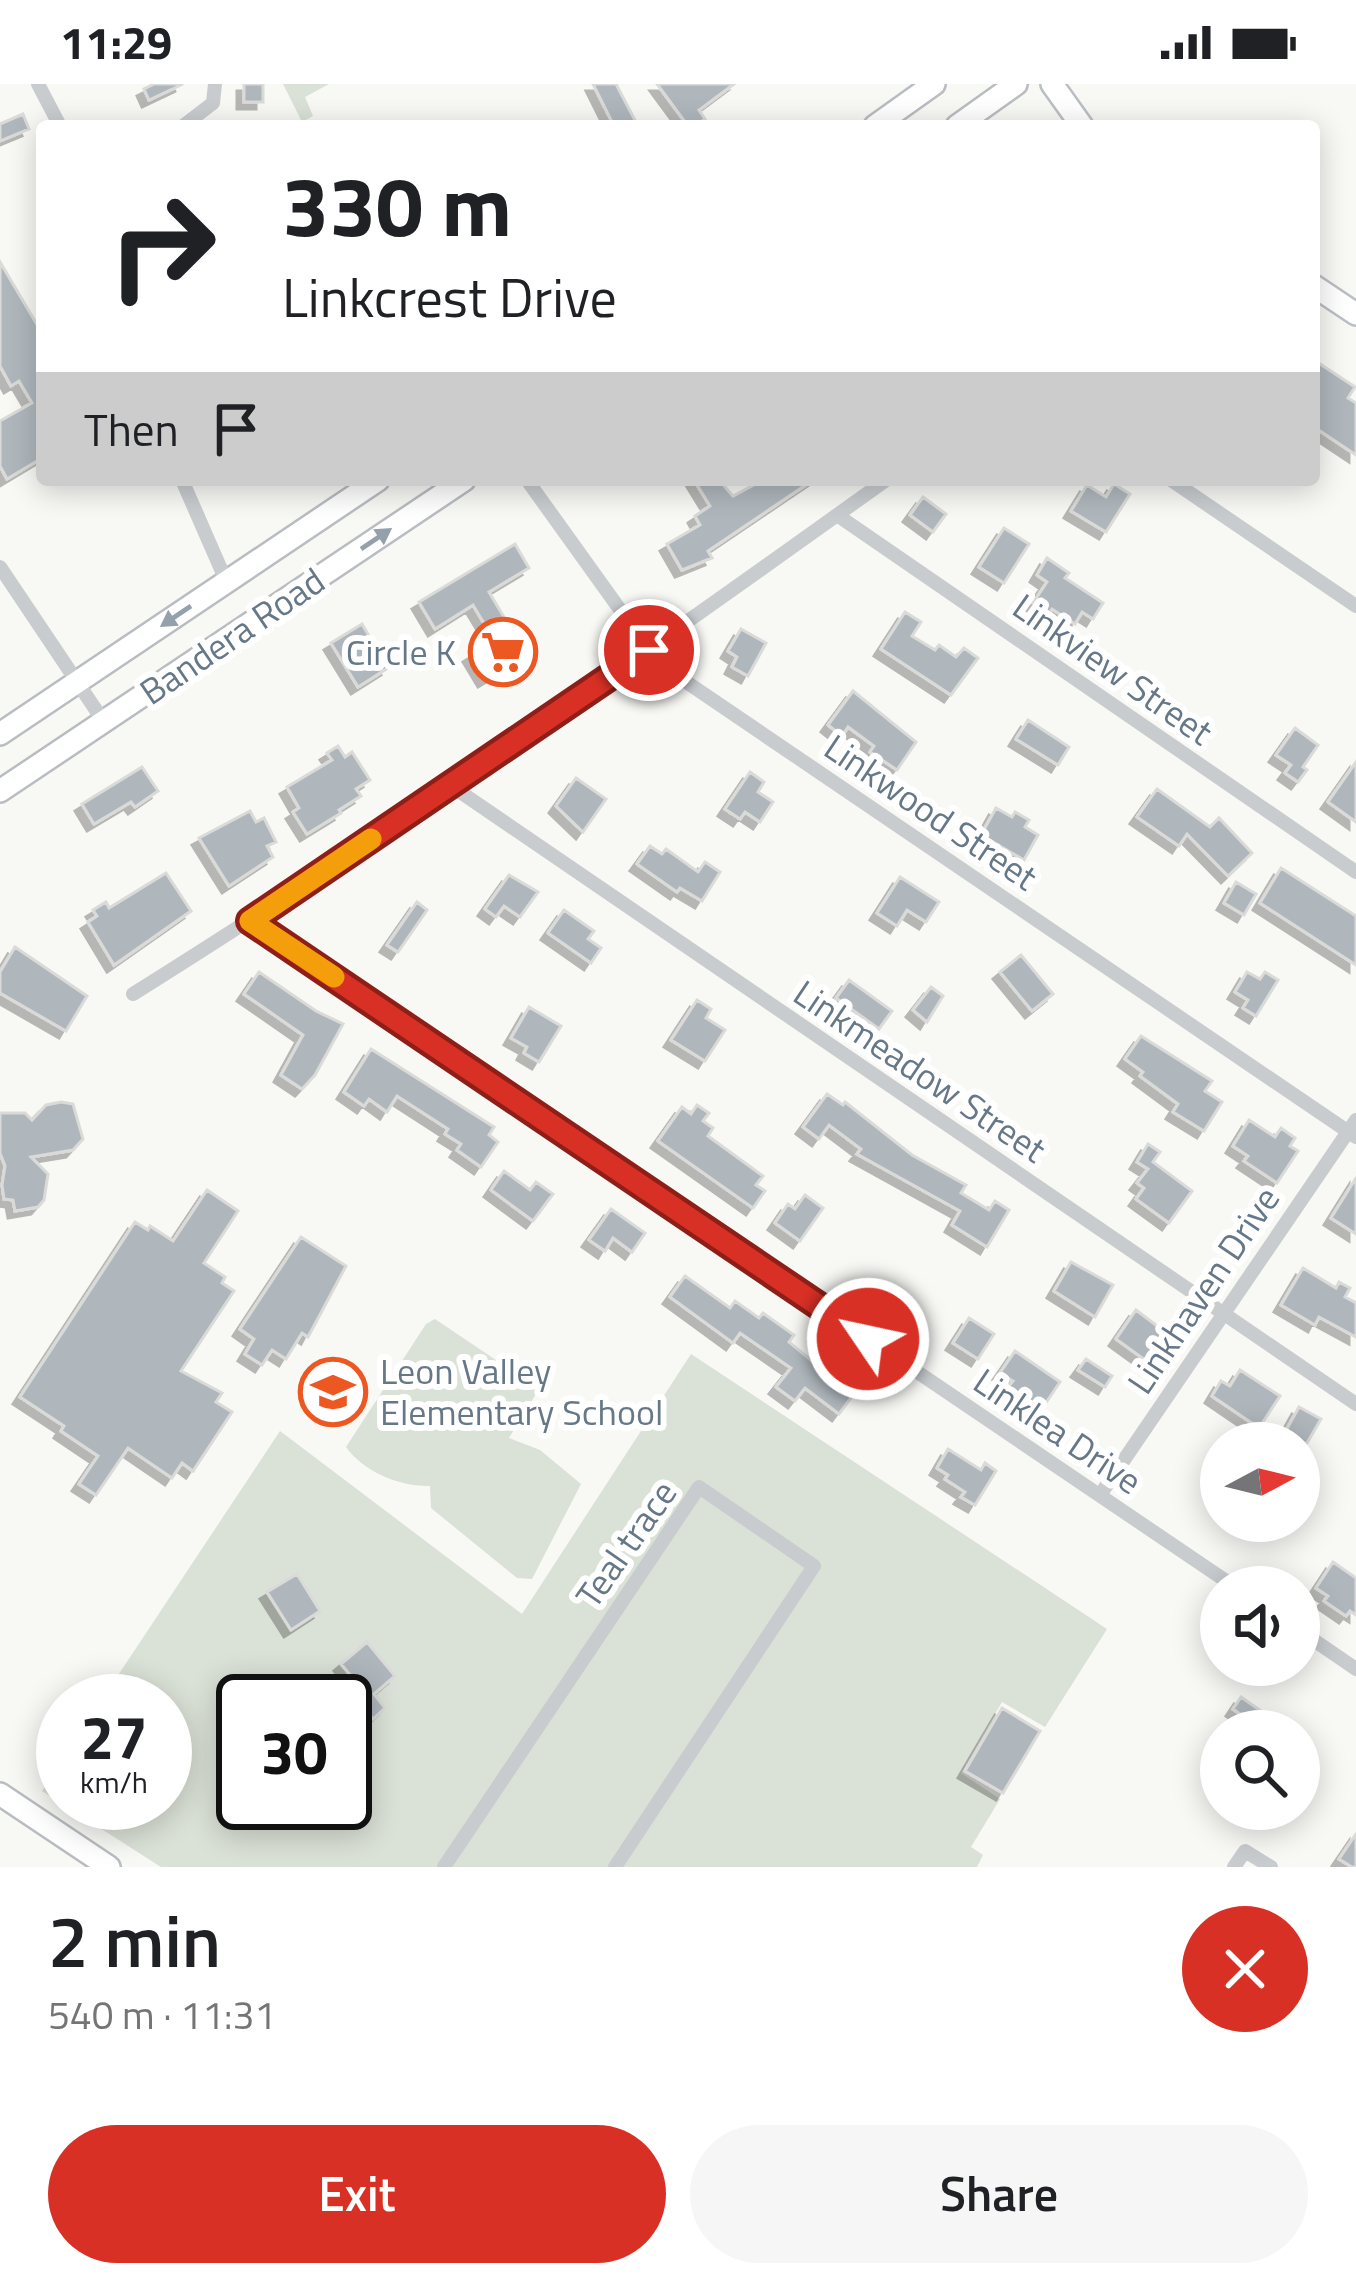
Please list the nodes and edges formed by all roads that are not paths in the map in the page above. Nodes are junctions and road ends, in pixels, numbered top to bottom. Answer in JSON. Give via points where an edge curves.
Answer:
{"nodes":[{"id":1,"x":38,"y":84,"type":"edge"},
{"id":2,"x":214,"y":84,"type":"edge"},
{"id":3,"x":934,"y":84,"type":"edge"},
{"id":4,"x":1016,"y":84,"type":"edge"},
{"id":5,"x":1052,"y":84,"type":"edge"},
{"id":6,"x":57,"y":120,"type":"edge"},
{"id":7,"x":191,"y":120,"type":"edge"},
{"id":8,"x":883,"y":120,"type":"edge"},
{"id":9,"x":965,"y":120,"type":"edge"},
{"id":10,"x":1078,"y":120,"type":"edge"},
{"id":11,"x":1320,"y":290,"type":"edge"},
{"id":12,"x":1356,"y":314,"type":"edge"},
{"id":13,"x":185,"y":486,"type":"edge"},
{"id":14,"x":369,"y":486,"type":"edge"},
{"id":15,"x":455,"y":486,"type":"edge"},
{"id":16,"x":531,"y":486,"type":"edge"},
{"id":17,"x":878,"y":486,"type":"edge"},
{"id":18,"x":1181,"y":486,"type":"edge"},
{"id":19,"x":837,"y":515,"type":"junction"},
{"id":20,"x":0,"y":567,"type":"edge"},
{"id":21,"x":227,"y":583,"type":"junction"},
{"id":22,"x":1356,"y":606,"type":"edge"},
{"id":23,"x":649,"y":650,"type":"junction"},
{"id":24,"x":77,"y":682,"type":"junction"},
{"id":25,"x":104,"y":722,"type":"junction"},
{"id":26,"x":0,"y":734,"type":"edge"},
{"id":27,"x":450,"y":785,"type":"junction"},
{"id":28,"x":0,"y":791,"type":"edge"},
{"id":29,"x":1356,"y":872,"type":"edge"},
{"id":30,"x":250,"y":921,"type":"junction"},
{"id":31,"x":133,"y":994,"type":"dead end"},
{"id":32,"x":1354,"y":1129,"type":"edge"},
{"id":33,"x":1222,"y":1314,"type":"junction"},
{"id":34,"x":1356,"y":1404,"type":"edge"},
{"id":35,"x":1100,"y":1495,"type":"junction"},
{"id":36,"x":1204,"y":1566,"type":"edge"},
{"id":37,"x":1320,"y":1644,"type":"edge"},
{"id":38,"x":1356,"y":1669,"type":"edge"},
{"id":39,"x":0,"y":1794,"type":"edge"},
{"id":40,"x":109,"y":1867,"type":"edge"},
{"id":41,"x":444,"y":1867,"type":"edge"},
{"id":42,"x":615,"y":1867,"type":"edge"},
{"id":43,"x":1234,"y":1867,"type":"edge"},
{"id":44,"x":1271,"y":1867,"type":"edge"}],
"edges":[{"from":1,"to":6,"type":"street"},
{"from":2,"to":7,"type":"street","via":[[213,103]]},
{"from":3,"to":8,"type":"main road"},
{"from":4,"to":9,"type":"main road"},
{"from":5,"to":10,"type":"main road"},
{"from":11,"to":12,"type":"main road"},
{"from":13,"to":21,"type":"street"},
{"from":14,"to":21,"type":"main road","name":"Bandera Road"},
{"from":25,"to":15,"type":"main road","name":"Bandera Road","one_way":true},
{"from":16,"to":23,"type":"street","name":"Linkwood Street"},
{"from":17,"to":19,"type":"street"},
{"from":18,"to":22,"type":"street"},
{"from":19,"to":23,"type":"street"},
{"from":19,"to":29,"type":"street","name":"Linkview Street"},
{"from":20,"to":24,"type":"street"},
{"from":21,"to":24,"type":"main road","name":"Bandera Road","one_way":true},
{"from":23,"to":27,"type":"street"},
{"from":23,"to":32,"type":"street","name":"Linkwood Street"},
{"from":24,"to":25,"type":"street"},
{"from":24,"to":26,"type":"main road","name":"Bandera Road"},
{"from":25,"to":28,"type":"main road","name":"Bandera Road"},
{"from":27,"to":30,"type":"street"},
{"from":27,"to":33,"type":"street","name":"Linkmeadow Street"},
{"from":30,"to":31,"type":"street"},
{"from":30,"to":35,"type":"street","name":"Linklea Drive"},
{"from":32,"to":33,"type":"street","name":"Linkhaven Drive"},
{"from":33,"to":34,"type":"street","name":"Linkmeadow Street"},
{"from":33,"to":35,"type":"street","name":"Linkhaven Drive"},
{"from":35,"to":36,"type":"street","name":"Linklea Drive"},
{"from":37,"to":38,"type":"street"},
{"from":39,"to":40,"type":"main road"},
{"from":41,"to":42,"type":"street","name":"Teal trace","via":[[698,1487],[814,1566]]},
{"from":43,"to":44,"type":"street","via":[[1245,1850]]}]}
